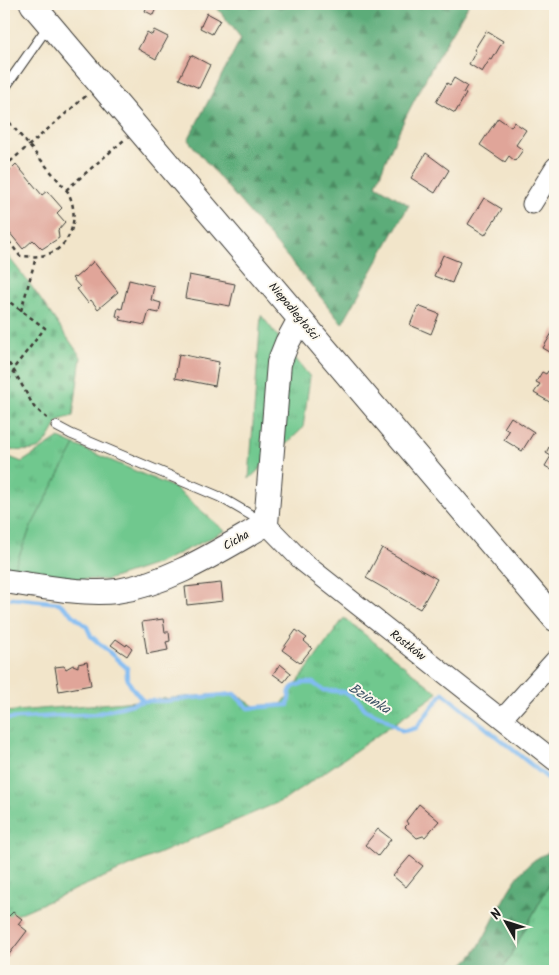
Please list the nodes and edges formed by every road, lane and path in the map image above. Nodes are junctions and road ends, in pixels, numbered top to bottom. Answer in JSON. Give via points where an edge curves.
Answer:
{"nodes":[{"id":1,"x":32,"y":4,"type":"edge"},
{"id":2,"x":50,"y":24,"type":"junction"},
{"id":3,"x":4,"y":89,"type":"edge"},
{"id":4,"x":90,"y":93,"type":"dead end"},
{"id":5,"x":4,"y":116,"type":"edge"},
{"id":6,"x":128,"y":137,"type":"dead end"},
{"id":7,"x":28,"y":146,"type":"junction"},
{"id":8,"x":4,"y":167,"type":"edge"},
{"id":9,"x":555,"y":167,"type":"edge"},
{"id":10,"x":66,"y":190,"type":"junction"},
{"id":11,"x":532,"y":204,"type":"dead end"},
{"id":12,"x":4,"y":235,"type":"edge"},
{"id":13,"x":36,"y":257,"type":"junction"},
{"id":14,"x":4,"y":298,"type":"edge"},
{"id":15,"x":21,"y":311,"type":"junction"},
{"id":16,"x":300,"y":319,"type":"junction"},
{"id":17,"x":4,"y":357,"type":"edge"},
{"id":18,"x":13,"y":370,"type":"junction"},
{"id":19,"x":4,"y":387,"type":"edge"},
{"id":20,"x":56,"y":426,"type":"joint"},
{"id":21,"x":266,"y":524,"type":"junction"},
{"id":22,"x":4,"y":582,"type":"edge"},
{"id":23,"x":555,"y":619,"type":"edge"},
{"id":24,"x":555,"y":660,"type":"edge"},
{"id":25,"x":502,"y":719,"type":"junction"},
{"id":26,"x":555,"y":761,"type":"edge"}],
"edges":[{"from":1,"to":2,"type":"street","name":"Niepodległości"},
{"from":2,"to":3,"type":"lane"},
{"from":2,"to":16,"type":"street","name":"Niepodległości"},
{"from":4,"to":7,"type":"path"},
{"from":5,"to":7,"type":"path"},
{"from":6,"to":10,"type":"path"},
{"from":7,"to":8,"type":"path"},
{"from":7,"to":10,"type":"path"},
{"from":9,"to":11,"type":"street"},
{"from":10,"to":13,"type":"path","via":[[72,200],[75,217],[69,238],[54,251]]},
{"from":12,"to":13,"type":"path","via":[[20,256]]},
{"from":13,"to":15,"type":"path"},
{"from":14,"to":15,"type":"path"},
{"from":15,"to":18,"type":"path","via":[[45,328]]},
{"from":16,"to":21,"type":"street","via":[[279,363]]},
{"from":16,"to":23,"type":"street","name":"Niepodległości"},
{"from":17,"to":18,"type":"path"},
{"from":18,"to":19,"type":"path"},
{"from":18,"to":20,"type":"path","via":[[34,407]]},
{"from":20,"to":21,"type":"lane","via":[[220,497]]},
{"from":21,"to":22,"type":"street","name":"Cicha","via":[[212,554],[140,586],[116,591],[86,591]]},
{"from":21,"to":25,"type":"street","name":"Rostków","via":[[303,562]]},
{"from":24,"to":25,"type":"street"},
{"from":25,"to":26,"type":"street","name":"Rostków"}]}
